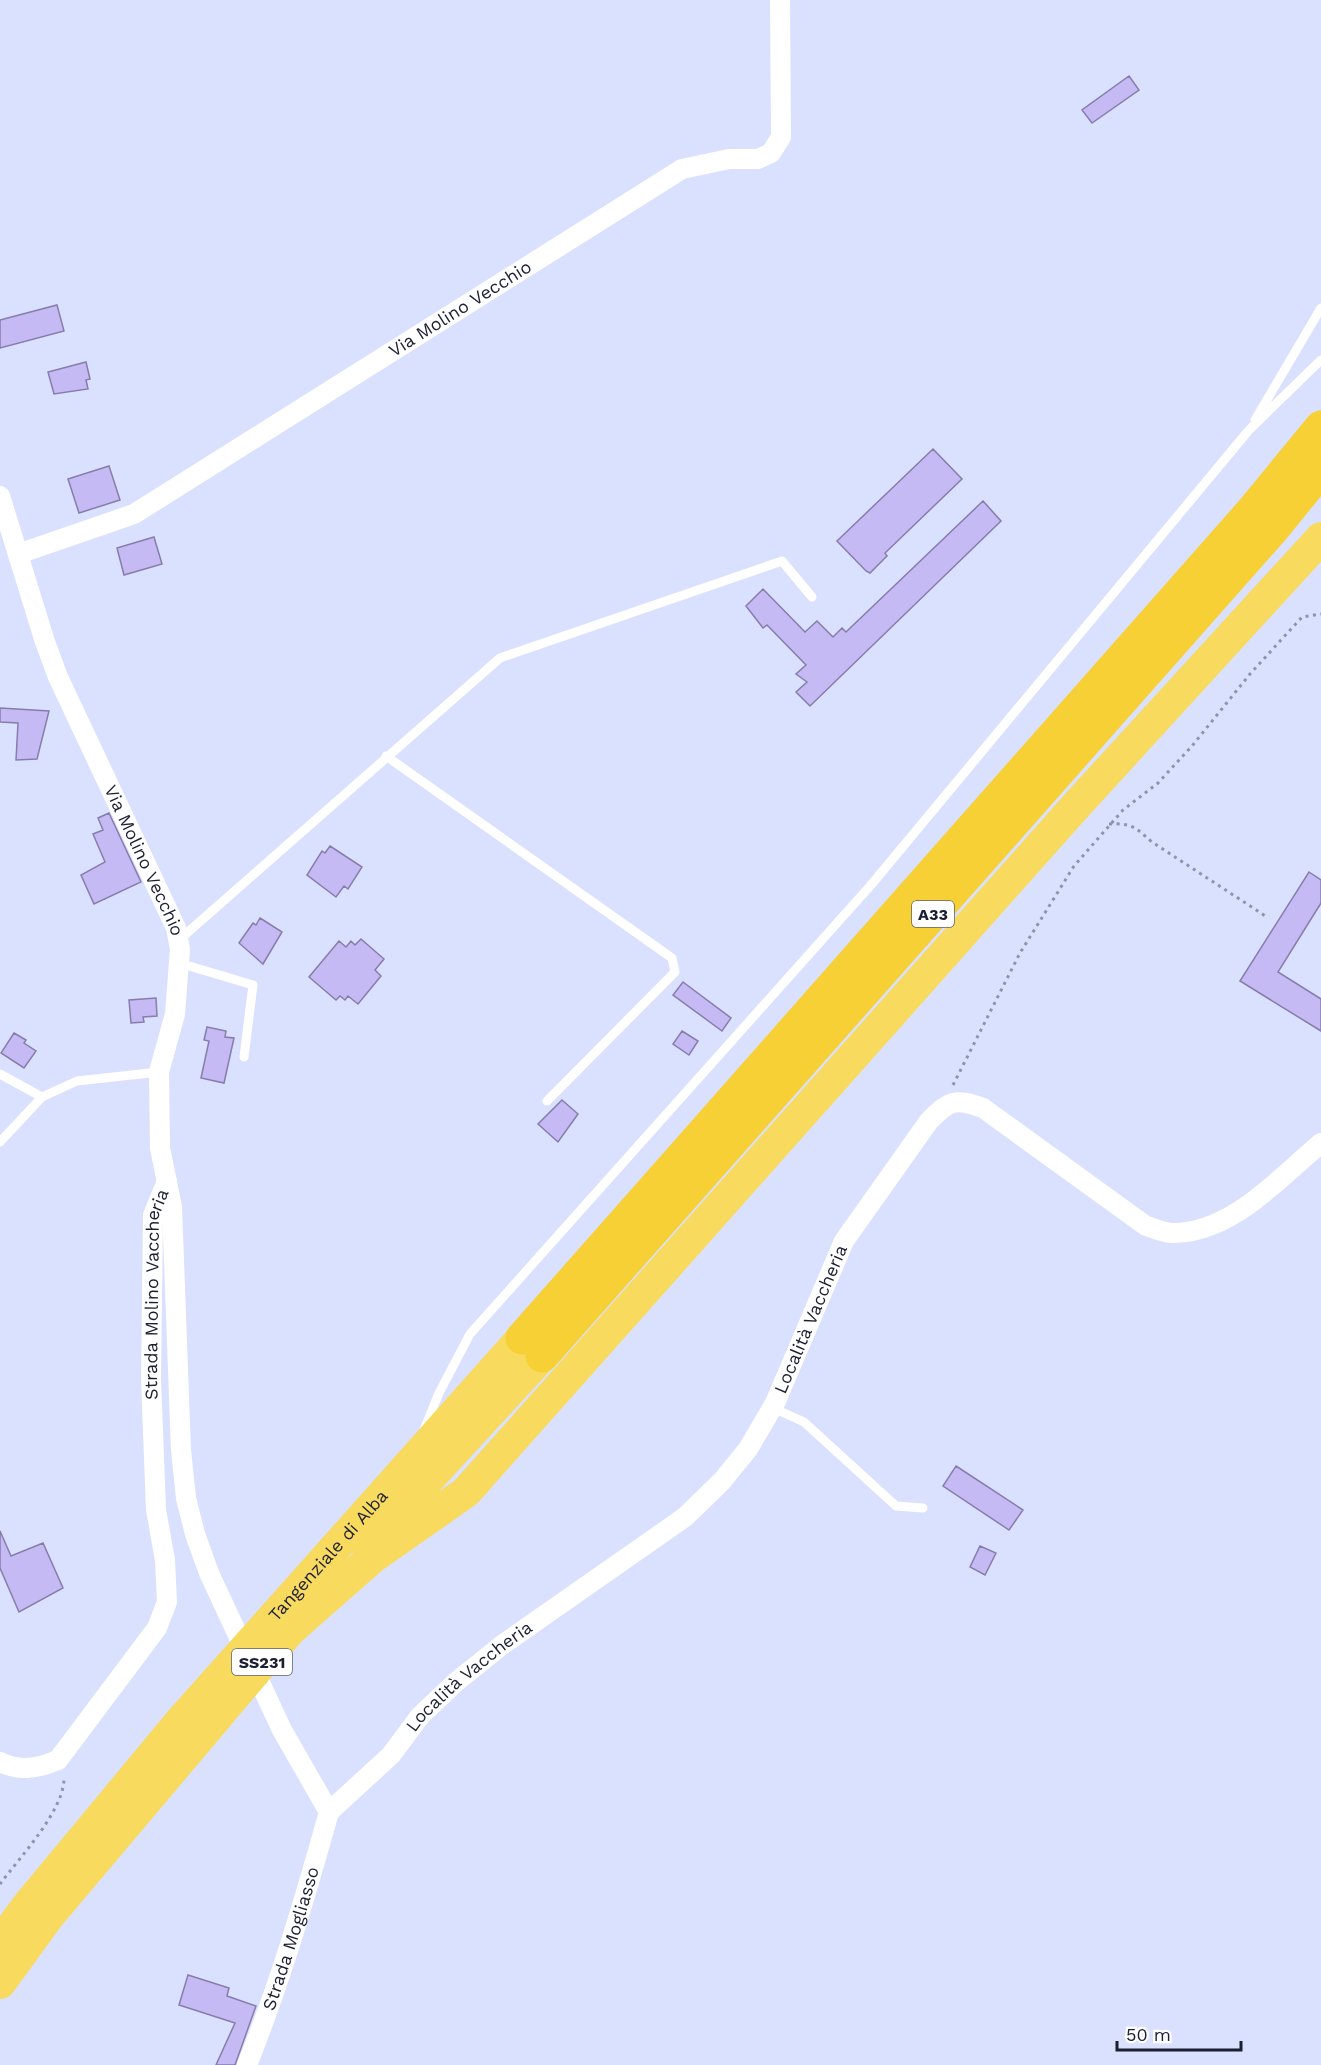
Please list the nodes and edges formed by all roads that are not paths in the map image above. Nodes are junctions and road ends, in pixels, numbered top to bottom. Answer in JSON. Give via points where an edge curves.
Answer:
{"nodes":[{"id":1,"x":780,"y":0,"type":"edge"},
{"id":2,"x":1321,"y":308,"type":"edge"},
{"id":3,"x":1321,"y":360,"type":"edge"},
{"id":4,"x":1321,"y":427,"type":"edge"},
{"id":5,"x":1249,"y":430,"type":"junction"},
{"id":6,"x":1321,"y":470,"type":"edge"},
{"id":7,"x":0,"y":496,"type":"edge"},
{"id":8,"x":1321,"y":538,"type":"edge"},
{"id":9,"x":18,"y":554,"type":"junction"},
{"id":10,"x":812,"y":597,"type":"dead end"},
{"id":11,"x":386,"y":756,"type":"junction"},
{"id":12,"x":179,"y":940,"type":"junction"},
{"id":13,"x":179,"y":963,"type":"junction"},
{"id":14,"x":244,"y":1058,"type":"dead end"},
{"id":15,"x":159,"y":1072,"type":"junction"},
{"id":16,"x":0,"y":1074,"type":"edge"},
{"id":17,"x":42,"y":1097,"type":"junction"},
{"id":18,"x":547,"y":1101,"type":"dead end"},
{"id":19,"x":0,"y":1142,"type":"edge"},
{"id":20,"x":1321,"y":1143,"type":"edge"},
{"id":21,"x":167,"y":1181,"type":"junction"},
{"id":22,"x":532,"y":1347,"type":"junction"},
{"id":23,"x":772,"y":1407,"type":"junction"},
{"id":24,"x":409,"y":1466,"type":"junction"},
{"id":25,"x":923,"y":1508,"type":"dead end"},
{"id":26,"x":288,"y":1632,"type":"junction"},
{"id":27,"x":0,"y":1762,"type":"edge"},
{"id":28,"x":329,"y":1812,"type":"junction"},
{"id":29,"x":0,"y":1943,"type":"edge"},
{"id":30,"x":0,"y":1983,"type":"edge"},
{"id":31,"x":247,"y":2065,"type":"edge"}],
"edges":[{"from":1,"to":9,"type":"street","name":"Via Molino Vecchio","via":[[781,137],[771,153],[758,159],[712,161],[682,169],[134,514]]},
{"from":2,"to":5,"type":"lane"},
{"from":3,"to":5,"type":"lane"},
{"from":4,"to":22,"type":"highway","number":"A33"},
{"from":5,"to":24,"type":"lane","via":[[871,885],[470,1334],[439,1393]]},
{"from":6,"to":22,"type":"highway","number":"A33","via":[[1273,529]]},
{"from":7,"to":9,"type":"street","name":"Via Molino Vecchio"},
{"from":8,"to":26,"type":"highway","via":[[1074,808],[466,1492],[372,1558]]},
{"from":9,"to":12,"type":"street","name":"Via Molino Vecchio","via":[[58,677]]},
{"from":10,"to":11,"type":"lane","via":[[782,561],[500,658]]},
{"from":11,"to":12,"type":"lane"},
{"from":11,"to":18,"type":"lane","via":[[672,958],[675,972]]},
{"from":12,"to":13,"type":"street","name":"Via Molino Vecchio"},
{"from":13,"to":14,"type":"lane","via":[[253,985]]},
{"from":13,"to":15,"type":"street","name":"Via Molino Vecchio","via":[[175,1014]]},
{"from":15,"to":17,"type":"lane","via":[[77,1081]]},
{"from":15,"to":21,"type":"street","name":"Via Molino Vecchio","via":[[160,1148]]},
{"from":16,"to":17,"type":"lane"},
{"from":17,"to":19,"type":"lane"},
{"from":20,"to":23,"type":"street","name":"Località Vaccheria","via":[[1227,1219],[1197,1230],[1171,1233],[1146,1226],[983,1108],[962,1101],[946,1104],[929,1120],[844,1241]]},
{"from":21,"to":27,"type":"street","name":"Strada Molino Vaccheria","via":[[153,1215],[151,1379],[156,1510],[165,1560],[166,1602],[157,1628],[58,1760],[36,1769]]},
{"from":21,"to":28,"type":"street","name":"Strada Molino Vaccheria","via":[[172,1207],[181,1450],[195,1534],[209,1573],[282,1730]]},
{"from":22,"to":24,"type":"highway","name":"Tangenziale di Alba","number":"SS231"},
{"from":22,"to":26,"type":"highway","number":"SS231"},
{"from":23,"to":25,"type":"lane","via":[[804,1422],[896,1506]]},
{"from":23,"to":28,"type":"street","name":"Località Vaccheria","via":[[748,1449],[685,1517],[456,1682],[420,1716],[391,1755]]},
{"from":24,"to":29,"type":"highway","name":"Tangenziale di Alba","number":"SS231","via":[[179,1723]]},
{"from":26,"to":30,"type":"highway","number":"SS231","via":[[48,1917]]},
{"from":28,"to":31,"type":"street","name":"Strada Mogliasso","via":[[267,2016]]}]}
